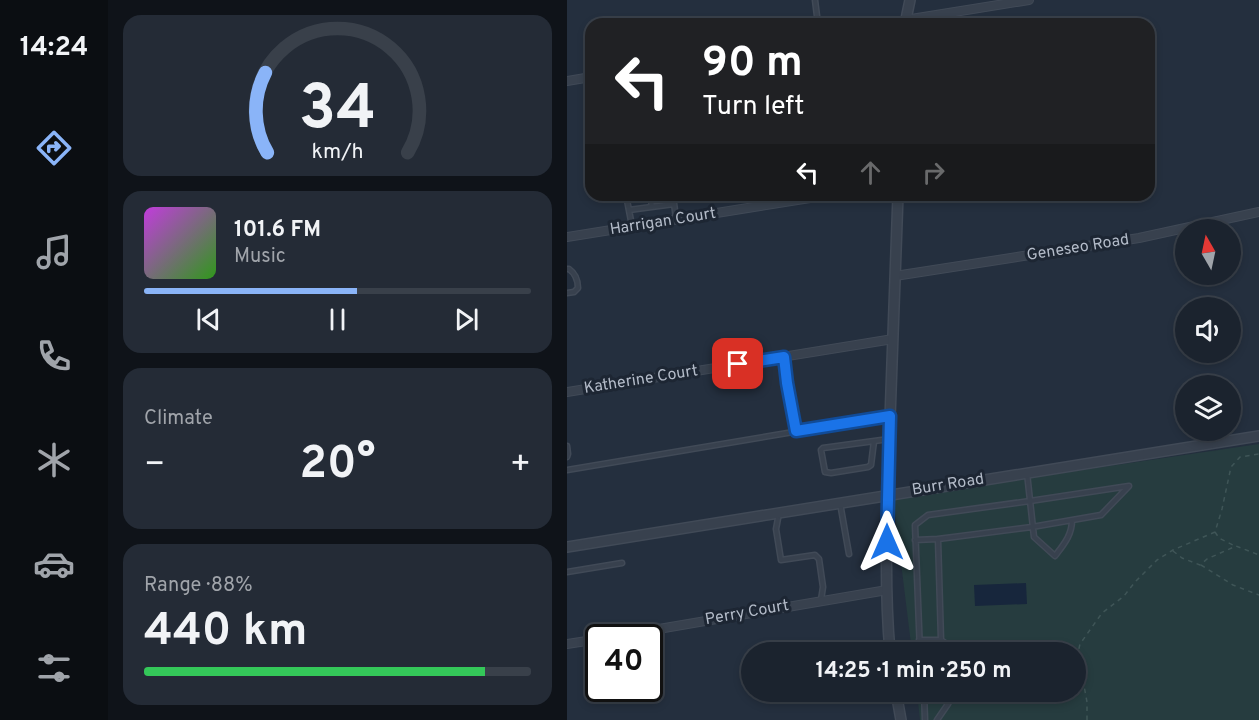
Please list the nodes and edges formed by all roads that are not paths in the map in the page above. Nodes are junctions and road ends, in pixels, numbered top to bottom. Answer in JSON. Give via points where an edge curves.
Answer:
{"nodes":[{"id":1,"x":815,"y":0,"type":"edge"},
{"id":2,"x":910,"y":0,"type":"edge"},
{"id":3,"x":1029,"y":0,"type":"edge"},
{"id":4,"x":817,"y":18,"type":"edge"},
{"id":5,"x":906,"y":18,"type":"edge"},
{"id":6,"x":928,"y":18,"type":"edge"},
{"id":7,"x":585,"y":78,"type":"edge"},
{"id":8,"x":567,"y":81,"type":"edge"},
{"id":9,"x":627,"y":201,"type":"edge"},
{"id":10,"x":651,"y":201,"type":"edge"},
{"id":11,"x":674,"y":201,"type":"edge"},
{"id":12,"x":792,"y":201,"type":"edge"},
{"id":13,"x":898,"y":201,"type":"edge"},
{"id":14,"x":674,"y":204,"type":"junction"},
{"id":15,"x":652,"y":207,"type":"junction"},
{"id":16,"x":629,"y":210,"type":"junction"},
{"id":17,"x":1259,"y":212,"type":"edge"},
{"id":18,"x":676,"y":220,"type":"junction"},
{"id":19,"x":632,"y":227,"type":"junction"},
{"id":20,"x":567,"y":237,"type":"edge"},
{"id":21,"x":567,"y":269,"type":"edge"},
{"id":22,"x":895,"y":276,"type":"junction"},
{"id":23,"x":567,"y":293,"type":"edge"},
{"id":24,"x":893,"y":339,"type":"junction"},
{"id":25,"x":784,"y":357,"type":"junction"},
{"id":26,"x":567,"y":392,"type":"edge"},
{"id":27,"x":890,"y":416,"type":"junction"},
{"id":28,"x":796,"y":431,"type":"junction"},
{"id":29,"x":1259,"y":436,"type":"edge"},
{"id":30,"x":889,"y":439,"type":"junction"},
{"id":31,"x":874,"y":441,"type":"junction"},
{"id":32,"x":567,"y":446,"type":"edge"},
{"id":33,"x":567,"y":457,"type":"edge"},
{"id":34,"x":567,"y":470,"type":"edge"},
{"id":35,"x":1027,"y":472,"type":"junction"},
{"id":36,"x":887,"y":495,"type":"junction"},
{"id":37,"x":1030,"y":501,"type":"junction"},
{"id":38,"x":840,"y":502,"type":"junction"},
{"id":39,"x":779,"y":512,"type":"junction"},
{"id":40,"x":1072,"y":520,"type":"junction"},
{"id":41,"x":1032,"y":527,"type":"junction"},
{"id":42,"x":938,"y":539,"type":"junction"},
{"id":43,"x":915,"y":540,"type":"junction"},
{"id":44,"x":567,"y":547,"type":"edge"},
{"id":45,"x":849,"y":554,"type":"dead end"},
{"id":46,"x":622,"y":563,"type":"dead end"},
{"id":47,"x":567,"y":572,"type":"edge"},
{"id":48,"x":887,"y":590,"type":"junction"},
{"id":49,"x":821,"y":600,"type":"junction"},
{"id":50,"x":663,"y":628,"type":"edge"},
{"id":51,"x":919,"y":640,"type":"joint"},
{"id":52,"x":941,"y":640,"type":"junction"},
{"id":53,"x":585,"y":642,"type":"edge"},
{"id":54,"x":889,"y":642,"type":"edge"},
{"id":55,"x":944,"y":642,"type":"edge"},
{"id":56,"x":567,"y":645,"type":"edge"},
{"id":57,"x":898,"y":702,"type":"edge"},
{"id":58,"x":925,"y":702,"type":"edge"},
{"id":59,"x":948,"y":702,"type":"edge"},
{"id":60,"x":926,"y":718,"type":"edge"},
{"id":61,"x":901,"y":720,"type":"edge"},
{"id":62,"x":937,"y":720,"type":"edge"}],
"edges":[{"from":1,"to":4,"type":"lane"},
{"from":2,"to":5,"type":"street"},
{"from":3,"to":6,"type":"street"},
{"from":7,"to":8,"type":"street"},
{"from":9,"to":16,"type":"lane"},
{"from":10,"to":15,"type":"lane"},
{"from":11,"to":14,"type":"lane"},
{"from":12,"to":18,"type":"street","name":"Harrigan Court"},
{"from":13,"to":22,"type":"street"},
{"from":14,"to":15,"type":"lane"},
{"from":14,"to":18,"type":"lane"},
{"from":15,"to":16,"type":"lane"},
{"from":16,"to":19,"type":"lane"},
{"from":17,"to":22,"type":"street","name":"Geneseo Road","via":[[1139,238]]},
{"from":18,"to":19,"type":"street","name":"Harrigan Court"},
{"from":19,"to":20,"type":"street","name":"Harrigan Court"},
{"from":21,"to":23,"type":"lane","via":[[577,277],[578,284],[574,292]]},
{"from":22,"to":24,"type":"street"},
{"from":24,"to":25,"type":"street","name":"Katherine Court"},
{"from":24,"to":27,"type":"street"},
{"from":25,"to":26,"type":"street","name":"Katherine Court"},
{"from":25,"to":28,"type":"lane"},
{"from":27,"to":28,"type":"lane"},
{"from":27,"to":30,"type":"street"},
{"from":28,"to":34,"type":"lane"},
{"from":29,"to":35,"type":"street","name":"Burr Road"},
{"from":30,"to":31,"type":"lane"},
{"from":30,"to":36,"type":"street"},
{"from":31,"to":31,"type":"lane","via":[[823,448],[825,472],[869,467]]},
{"from":32,"to":33,"type":"lane"},
{"from":35,"to":36,"type":"street","name":"Burr Road"},
{"from":35,"to":37,"type":"lane"},
{"from":36,"to":38,"type":"street","name":"Burr Road"},
{"from":36,"to":48,"type":"street"},
{"from":37,"to":40,"type":"lane","via":[[1128,486],[1101,515]]},
{"from":37,"to":41,"type":"lane"},
{"from":37,"to":43,"type":"lane","via":[[928,515],[915,525]]},
{"from":38,"to":39,"type":"street","name":"Burr Road"},
{"from":38,"to":45,"type":"lane"},
{"from":39,"to":44,"type":"street","name":"Burr Road"},
{"from":39,"to":49,"type":"lane","via":[[776,529],[781,560],[815,555],[823,587]]},
{"from":40,"to":41,"type":"lane"},
{"from":40,"to":41,"type":"lane","via":[[1072,529],[1055,556],[1034,537]]},
{"from":41,"to":42,"type":"lane"},
{"from":42,"to":43,"type":"lane"},
{"from":42,"to":52,"type":"lane"},
{"from":43,"to":51,"type":"lane"},
{"from":46,"to":47,"type":"lane"},
{"from":48,"to":49,"type":"street","name":"Perry Court"},
{"from":48,"to":54,"type":"street"},
{"from":49,"to":50,"type":"street","name":"Perry Court"},
{"from":51,"to":52,"type":"lane"},
{"from":52,"to":55,"type":"lane"},
{"from":53,"to":56,"type":"street"},
{"from":57,"to":61,"type":"street"},
{"from":58,"to":60,"type":"lane"},
{"from":59,"to":62,"type":"lane"}]}
